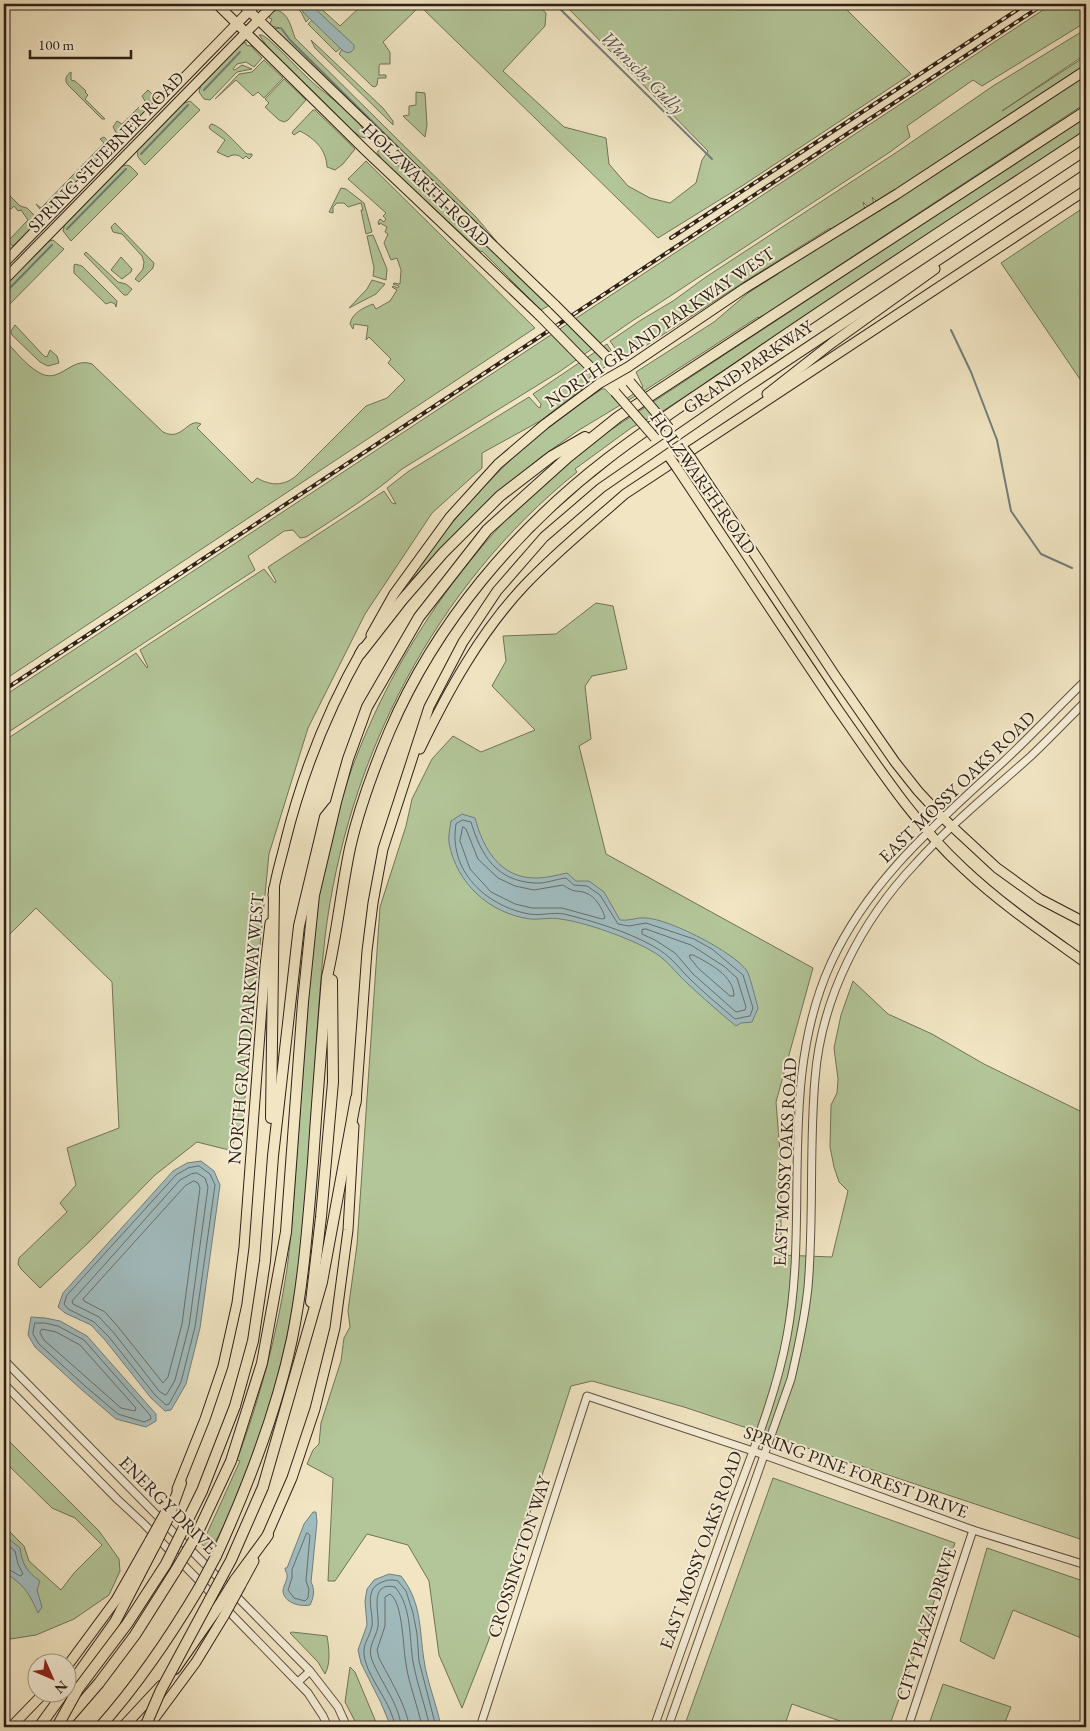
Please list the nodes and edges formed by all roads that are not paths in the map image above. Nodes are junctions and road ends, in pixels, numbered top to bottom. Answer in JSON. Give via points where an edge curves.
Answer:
{"nodes":[{"id":1,"x":217,"y":4,"type":"edge"},
{"id":2,"x":274,"y":4,"type":"edge"},
{"id":3,"x":249,"y":6,"type":"edge"},
{"id":4,"x":258,"y":19,"type":"junction"},
{"id":5,"x":237,"y":23,"type":"junction"},
{"id":6,"x":246,"y":32,"type":"junction"},
{"id":7,"x":1086,"y":70,"type":"edge"},
{"id":8,"x":1086,"y":111,"type":"edge"},
{"id":9,"x":1086,"y":136,"type":"edge"},
{"id":10,"x":1086,"y":162,"type":"edge"},
{"id":11,"x":1065,"y":176,"type":"junction"},
{"id":12,"x":1086,"y":190,"type":"edge"},
{"id":13,"x":4,"y":263,"type":"edge"},
{"id":14,"x":4,"y":280,"type":"edge"},
{"id":15,"x":621,"y":371,"type":"junction"},
{"id":16,"x":604,"y":381,"type":"junction"},
{"id":17,"x":618,"y":418,"type":"junction"},
{"id":18,"x":675,"y":436,"type":"junction"},
{"id":19,"x":711,"y":437,"type":"junction"},
{"id":20,"x":661,"y":446,"type":"junction"},
{"id":21,"x":360,"y":654,"type":"junction"},
{"id":22,"x":1086,"y":680,"type":"edge"},
{"id":23,"x":1086,"y":701,"type":"edge"},
{"id":24,"x":406,"y":778,"type":"junction"},
{"id":25,"x":336,"y":802,"type":"junction"},
{"id":26,"x":942,"y":818,"type":"junction"},
{"id":27,"x":953,"y":826,"type":"junction"},
{"id":28,"x":928,"y":832,"type":"junction"},
{"id":29,"x":937,"y":842,"type":"junction"},
{"id":30,"x":274,"y":889,"type":"junction"},
{"id":31,"x":1086,"y":923,"type":"edge"},
{"id":32,"x":332,"y":953,"type":"junction"},
{"id":33,"x":1086,"y":963,"type":"edge"},
{"id":34,"x":356,"y":1098,"type":"junction"},
{"id":35,"x":273,"y":1156,"type":"junction"},
{"id":36,"x":793,"y":1289,"type":"junction"},
{"id":37,"x":808,"y":1290,"type":"junction"},
{"id":38,"x":306,"y":1341,"type":"junction"},
{"id":39,"x":4,"y":1360,"type":"edge"},
{"id":40,"x":4,"y":1384,"type":"edge"},
{"id":41,"x":587,"y":1396,"type":"joint"},
{"id":42,"x":753,"y":1451,"type":"junction"},
{"id":43,"x":763,"y":1455,"type":"junction"},
{"id":44,"x":181,"y":1482,"type":"joint"},
{"id":45,"x":974,"y":1530,"type":"junction"},
{"id":46,"x":268,"y":1535,"type":"joint"},
{"id":47,"x":153,"y":1543,"type":"junction"},
{"id":48,"x":1086,"y":1565,"type":"edge"},
{"id":49,"x":710,"y":1570,"type":"junction"},
{"id":50,"x":721,"y":1573,"type":"junction"},
{"id":51,"x":220,"y":1613,"type":"junction"},
{"id":52,"x":76,"y":1654,"type":"edge"},
{"id":53,"x":310,"y":1670,"type":"junction"},
{"id":54,"x":78,"y":1674,"type":"edge"},
{"id":55,"x":671,"y":1680,"type":"junction"},
{"id":56,"x":298,"y":1682,"type":"junction"},
{"id":57,"x":683,"y":1684,"type":"junction"},
{"id":58,"x":34,"y":1704,"type":"edge"},
{"id":59,"x":56,"y":1704,"type":"edge"},
{"id":60,"x":11,"y":1727,"type":"edge"},
{"id":61,"x":39,"y":1727,"type":"edge"},
{"id":62,"x":58,"y":1727,"type":"edge"},
{"id":63,"x":61,"y":1727,"type":"edge"},
{"id":64,"x":100,"y":1727,"type":"edge"},
{"id":65,"x":123,"y":1727,"type":"edge"},
{"id":66,"x":146,"y":1727,"type":"edge"},
{"id":67,"x":328,"y":1727,"type":"edge"},
{"id":68,"x":348,"y":1727,"type":"edge"},
{"id":69,"x":480,"y":1727,"type":"edge"},
{"id":70,"x":654,"y":1727,"type":"edge"},
{"id":71,"x":668,"y":1727,"type":"edge"},
{"id":72,"x":908,"y":1727,"type":"edge"}],
"edges":[{"from":1,"to":5,"type":"main road","name":"HOLZWARTH ROAD"},
{"from":2,"to":4,"type":"main road","name":"SPRING STUEBNER ROAD"},
{"from":3,"to":4,"type":"main road","name":"HOLZWARTH ROAD"},
{"from":3,"to":5,"type":"main road","name":"SPRING STUEBNER ROAD"},
{"from":4,"to":6,"type":"main road","name":"SPRING STUEBNER ROAD"},
{"from":4,"to":15,"type":"main road","name":"HOLZWARTH ROAD","bridge":true},
{"from":5,"to":6,"type":"main road","name":"HOLZWARTH ROAD"},
{"from":5,"to":13,"type":"main road","name":"SPRING STUEBNER ROAD"},
{"from":6,"to":14,"type":"main road","name":"SPRING STUEBNER ROAD"},
{"from":6,"to":16,"type":"main road","name":"HOLZWARTH ROAD","bridge":true},
{"from":7,"to":15,"type":"main road","name":"NORTH GRAND PARKWAY WEST"},
{"from":8,"to":17,"type":"highway"},
{"from":9,"to":32,"type":"highway","via":[[632,440],[582,479],[513,544],[444,633],[424,664],[391,729],[368,786],[351,844]]},
{"from":10,"to":11,"type":"main road","name":"GRAND PARKWAY"},
{"from":11,"to":18,"type":"main road","name":"GRAND PARKWAY"},
{"from":11,"to":19,"type":"main road","via":[[832,343]]},
{"from":12,"to":19,"type":"main road"},
{"from":15,"to":16,"type":"main road","name":"NORTH GRAND PARKWAY WEST"},
{"from":15,"to":18,"type":"main road","name":"HOLZWARTH ROAD","bridge":true},
{"from":16,"to":20,"type":"main road","name":"HOLZWARTH ROAD","bridge":true},
{"from":16,"to":21,"type":"main road","name":"NORTH GRAND PARKWAY WEST","via":[[498,464],[450,517],[394,594]]},
{"from":17,"to":21,"type":"highway","via":[[552,456],[500,496],[443,553]]},
{"from":17,"to":25,"type":"highway","via":[[568,457],[487,530],[419,617],[367,707]]},
{"from":18,"to":20,"type":"main road","name":"GRAND PARKWAY"},
{"from":18,"to":26,"type":"main road","name":"HOLZWARTH ROAD","bridge":true,"via":[[894,760]]},
{"from":19,"to":24,"type":"main road","via":[[625,494],[573,538],[524,587],[487,632],[445,699]]},
{"from":20,"to":24,"type":"main road","name":"GRAND PARKWAY","via":[[600,488],[544,537],[497,592],[463,642],[430,707]]},
{"from":20,"to":28,"type":"main road","name":"HOLZWARTH ROAD","bridge":true,"via":[[812,672]]},
{"from":21,"to":30,"type":"main road","name":"NORTH GRAND PARKWAY WEST","via":[[342,684],[318,739],[293,813]]},
{"from":22,"to":26,"type":"street","name":"EAST MOSSY OAKS ROAD"},
{"from":23,"to":27,"type":"street","name":"EAST MOSSY OAKS ROAD"},
{"from":24,"to":34,"type":"main road","via":[[383,849],[372,903]]},
{"from":25,"to":35,"type":"highway","via":[[325,818],[299,926]]},
{"from":25,"to":63,"type":"highway","bridge":true,"via":[[314,895],[286,1232],[262,1363],[231,1461],[196,1536],[135,1635]]},
{"from":26,"to":27,"type":"main road","name":"HOLZWARTH ROAD"},
{"from":26,"to":28,"type":"street","name":"EAST MOSSY OAKS ROAD"},
{"from":27,"to":29,"type":"street","name":"EAST MOSSY OAKS ROAD"},
{"from":27,"to":31,"type":"main road","name":"HOLZWARTH ROAD","via":[[997,868],[1040,898]]},
{"from":28,"to":29,"type":"main road","name":"HOLZWARTH ROAD"},
{"from":28,"to":36,"type":"street","name":"EAST MOSSY OAKS ROAD","via":[[900,859],[872,894],[843,939],[817,997],[806,1039],[801,1077]]},
{"from":29,"to":33,"type":"main road","name":"HOLZWARTH ROAD","via":[[1000,900]]},
{"from":29,"to":37,"type":"street","name":"EAST MOSSY OAKS ROAD","via":[[880,906],[855,946],[834,992],[820,1042],[815,1078]]},
{"from":30,"to":35,"type":"highway"},
{"from":30,"to":44,"type":"main road","name":"NORTH GRAND PARKWAY WEST","via":[[237,1303],[223,1366]]},
{"from":32,"to":38,"type":"highway","via":[[333,1082]]},
{"from":32,"to":64,"type":"highway","bridge":true,"via":[[327,977],[306,1251],[292,1340],[278,1392],[241,1501],[199,1588],[173,1632]]},
{"from":34,"to":38,"type":"highway","via":[[322,1282]]},
{"from":34,"to":46,"type":"main road","via":[[348,1230],[335,1328],[315,1408],[292,1478]]},
{"from":35,"to":62,"type":"highway","bridge":true,"via":[[265,1261],[254,1332],[235,1406],[210,1473],[166,1564],[127,1624],[78,1689]]},
{"from":36,"to":37,"type":"street"},
{"from":36,"to":42,"type":"street","name":"EAST MOSSY OAKS ROAD","via":[[787,1337]]},
{"from":37,"to":43,"type":"street","name":"EAST MOSSY OAKS ROAD","via":[[791,1379]]},
{"from":38,"to":66,"type":"highway","bridge":true,"via":[[263,1487],[231,1560],[161,1690]]},
{"from":39,"to":53,"type":"street","name":"ENERGY DRIVE"},
{"from":40,"to":56,"type":"street","name":"ENERGY DRIVE"},
{"from":41,"to":42,"type":"street","name":"SPRING PINE FOREST DRIVE"},
{"from":41,"to":69,"type":"street","name":"CROSSINGTON WAY"},
{"from":42,"to":43,"type":"street","name":"SPRING PINE FOREST DRIVE"},
{"from":42,"to":49,"type":"street","name":"EAST MOSSY OAKS ROAD"},
{"from":43,"to":45,"type":"street","name":"SPRING PINE FOREST DRIVE"},
{"from":43,"to":50,"type":"street","name":"EAST MOSSY OAKS ROAD"},
{"from":44,"to":47,"type":"highway","bridge":true},
{"from":45,"to":48,"type":"street","name":"SPRING PINE FOREST DRIVE"},
{"from":45,"to":72,"type":"street","name":"CITY PLAZA DRIVE"},
{"from":46,"to":51,"type":"highway","bridge":true},
{"from":47,"to":52,"type":"main road"},
{"from":47,"to":54,"type":"highway","via":[[115,1622]]},
{"from":49,"to":50,"type":"street"},
{"from":49,"to":55,"type":"street","name":"EAST MOSSY OAKS ROAD"},
{"from":50,"to":57,"type":"street","name":"EAST MOSSY OAKS ROAD"},
{"from":51,"to":65,"type":"highway","via":[[158,1690]]},
{"from":51,"to":66,"type":"main road","via":[[196,1662]]},
{"from":53,"to":56,"type":"street"},
{"from":53,"to":68,"type":"street","name":"ENERGY DRIVE"},
{"from":55,"to":57,"type":"street"},
{"from":55,"to":70,"type":"street","name":"EAST MOSSY OAKS ROAD"},
{"from":56,"to":67,"type":"street","name":"ENERGY DRIVE","via":[[308,1692]]},
{"from":57,"to":71,"type":"street","name":"EAST MOSSY OAKS ROAD"},
{"from":58,"to":60,"type":"main road"},
{"from":59,"to":61,"type":"highway"}]}
